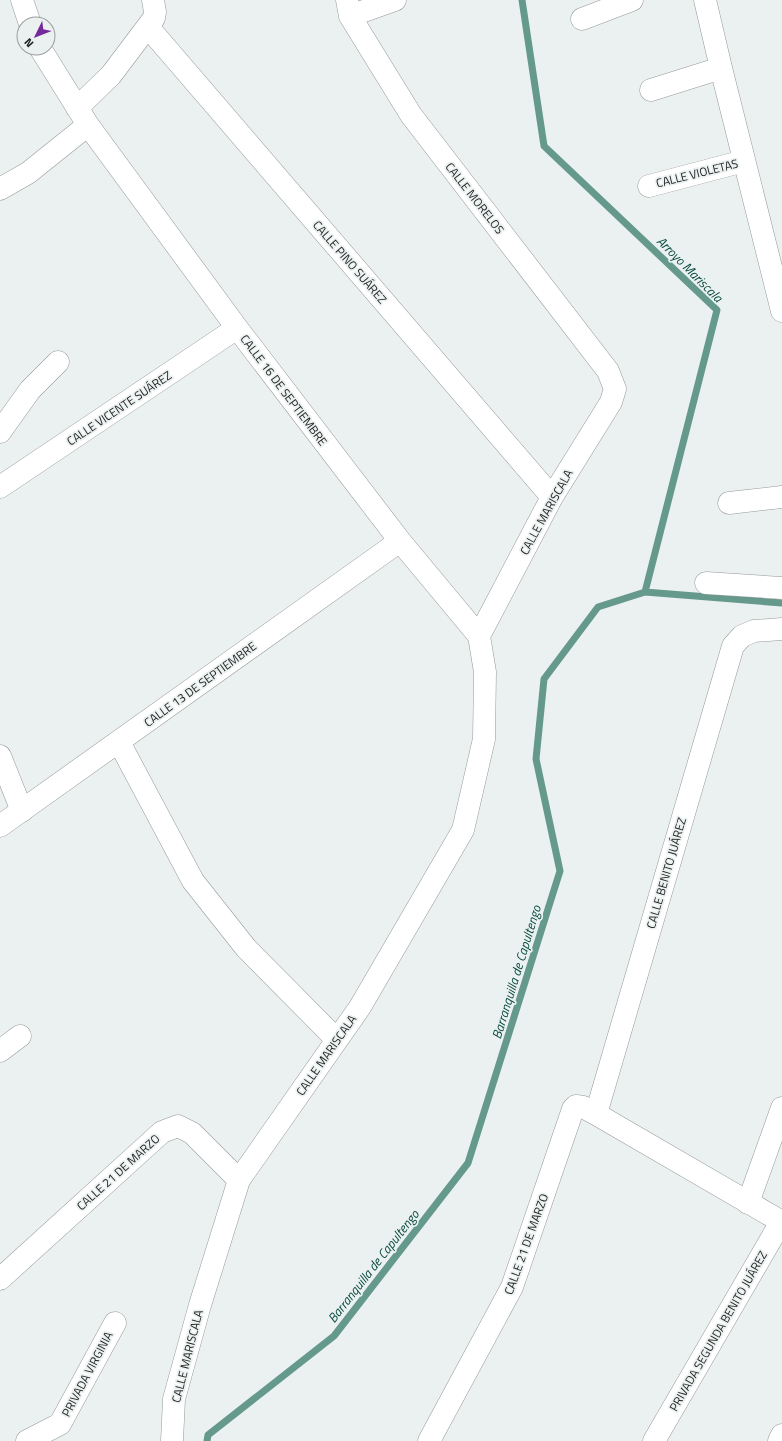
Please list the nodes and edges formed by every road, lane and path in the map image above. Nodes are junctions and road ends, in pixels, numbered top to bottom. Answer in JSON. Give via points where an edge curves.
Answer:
{"nodes":[{"id":1,"x":22,"y":0,"type":"edge"},
{"id":2,"x":153,"y":0,"type":"edge"},
{"id":3,"x":395,"y":0,"type":"edge"},
{"id":4,"x":632,"y":0,"type":"edge"},
{"id":5,"x":705,"y":0,"type":"edge"},
{"id":6,"x":349,"y":8,"type":"edge"},
{"id":7,"x":27,"y":16,"type":"edge"},
{"id":8,"x":582,"y":20,"type":"dead end"},
{"id":9,"x":148,"y":27,"type":"junction"},
{"id":10,"x":45,"y":56,"type":"edge"},
{"id":11,"x":720,"y":68,"type":"junction"},
{"id":12,"x":651,"y":90,"type":"dead end"},
{"id":13,"x":83,"y":117,"type":"junction"},
{"id":14,"x":744,"y":161,"type":"junction"},
{"id":15,"x":649,"y":186,"type":"dead end"},
{"id":16,"x":0,"y":189,"type":"edge"},
{"id":17,"x":782,"y":311,"type":"edge"},
{"id":18,"x":237,"y":328,"type":"junction"},
{"id":19,"x":58,"y":362,"type":"dead end"},
{"id":20,"x":615,"y":389,"type":"joint"},
{"id":21,"x":0,"y":432,"type":"edge"},
{"id":22,"x":0,"y":486,"type":"edge"},
{"id":23,"x":782,"y":496,"type":"edge"},
{"id":24,"x":552,"y":497,"type":"junction"},
{"id":25,"x":729,"y":503,"type":"dead end"},
{"id":26,"x":400,"y":540,"type":"junction"},
{"id":27,"x":706,"y":582,"type":"dead end"},
{"id":28,"x":782,"y":588,"type":"edge"},
{"id":29,"x":782,"y":629,"type":"edge"},
{"id":30,"x":479,"y":636,"type":"junction"},
{"id":31,"x":485,"y":672,"type":"joint"},
{"id":32,"x":119,"y":742,"type":"junction"},
{"id":33,"x":0,"y":756,"type":"edge"},
{"id":34,"x":22,"y":811,"type":"junction"},
{"id":35,"x":0,"y":826,"type":"edge"},
{"id":36,"x":20,"y":1036,"type":"dead end"},
{"id":37,"x":337,"y":1040,"type":"junction"},
{"id":38,"x":0,"y":1051,"type":"edge"},
{"id":39,"x":782,"y":1108,"type":"edge"},
{"id":40,"x":586,"y":1110,"type":"junction"},
{"id":41,"x":239,"y":1180,"type":"junction"},
{"id":42,"x":748,"y":1203,"type":"junction"},
{"id":43,"x":782,"y":1222,"type":"edge"},
{"id":44,"x":0,"y":1279,"type":"edge"},
{"id":45,"x":115,"y":1323,"type":"dead end"},
{"id":46,"x":60,"y":1433,"type":"edge"},
{"id":47,"x":782,"y":1436,"type":"edge"},
{"id":48,"x":27,"y":1441,"type":"edge"},
{"id":49,"x":172,"y":1441,"type":"edge"},
{"id":50,"x":429,"y":1441,"type":"edge"},
{"id":51,"x":654,"y":1441,"type":"edge"},
{"id":52,"x":779,"y":1441,"type":"edge"}],
"edges":[{"from":1,"to":7,"type":"street"},
{"from":2,"to":9,"type":"street","via":[[154,18]]},
{"from":3,"to":6,"type":"street"},
{"from":4,"to":8,"type":"street"},
{"from":5,"to":11,"type":"street"},
{"from":6,"to":20,"type":"street","name":"CALLE MORELOS","via":[[411,115],[608,371]]},
{"from":9,"to":13,"type":"street"},
{"from":9,"to":24,"type":"street","name":"CALLE PINO SUÁREZ"},
{"from":10,"to":13,"type":"street","name":"CALLE 16 DE SEPTIEMBRE"},
{"from":11,"to":12,"type":"street"},
{"from":11,"to":14,"type":"street"},
{"from":13,"to":16,"type":"street","via":[[28,173]]},
{"from":13,"to":18,"type":"street","name":"CALLE 16 DE SEPTIEMBRE"},
{"from":14,"to":15,"type":"street","name":"CALLE VIOLETAS"},
{"from":14,"to":17,"type":"street"},
{"from":18,"to":22,"type":"street","name":"CALLE VICENTE SUÁREZ"},
{"from":18,"to":26,"type":"street","name":"CALLE 16 DE SEPTIEMBRE"},
{"from":19,"to":21,"type":"street","via":[[30,390]]},
{"from":20,"to":24,"type":"street","name":"CALLE MARISCALA","via":[[611,402]]},
{"from":23,"to":25,"type":"street"},
{"from":24,"to":30,"type":"street","name":"CALLE MARISCALA"},
{"from":26,"to":30,"type":"street","name":"CALLE 16 DE SEPTIEMBRE"},
{"from":26,"to":32,"type":"street","name":"CALLE 13 DE SEPTIEMBRE"},
{"from":27,"to":28,"type":"street"},
{"from":29,"to":40,"type":"street","name":"CALLE BENITO JUÁREZ","via":[[754,631],[742,636],[733,646]]},
{"from":30,"to":31,"type":"street","name":"CALLE 16 DE SEPTIEMBRE"},
{"from":31,"to":37,"type":"street","name":"CALLE MARISCALA","via":[[484,739],[463,830],[360,1007]]},
{"from":32,"to":34,"type":"street","name":"CALLE 13 DE SEPTIEMBRE"},
{"from":32,"to":37,"type":"street","via":[[193,881],[246,948]]},
{"from":33,"to":34,"type":"street"},
{"from":34,"to":35,"type":"street","name":"CALLE 13 DE SEPTIEMBRE"},
{"from":36,"to":38,"type":"street"},
{"from":37,"to":41,"type":"street","name":"CALLE MARISCALA"},
{"from":39,"to":42,"type":"street"},
{"from":40,"to":42,"type":"street"},
{"from":40,"to":50,"type":"street","name":"CALLE 21 DE MARZO","via":[[573,1109],[512,1287]]},
{"from":41,"to":44,"type":"street","name":"CALLE 21 DE MARZO","via":[[192,1133],[178,1126],[162,1132]]},
{"from":41,"to":49,"type":"street","name":"CALLE MARISCALA","via":[[174,1399]]},
{"from":42,"to":43,"type":"street"},
{"from":43,"to":51,"type":"street","name":"PRIVADA SEGUNDA BENITO JUÁREZ"},
{"from":45,"to":46,"type":"street","name":"PRIVADA VIRGINIA"},
{"from":46,"to":48,"type":"street","name":"PRIVADA VIRGINIA"},
{"from":47,"to":52,"type":"street"}]}
